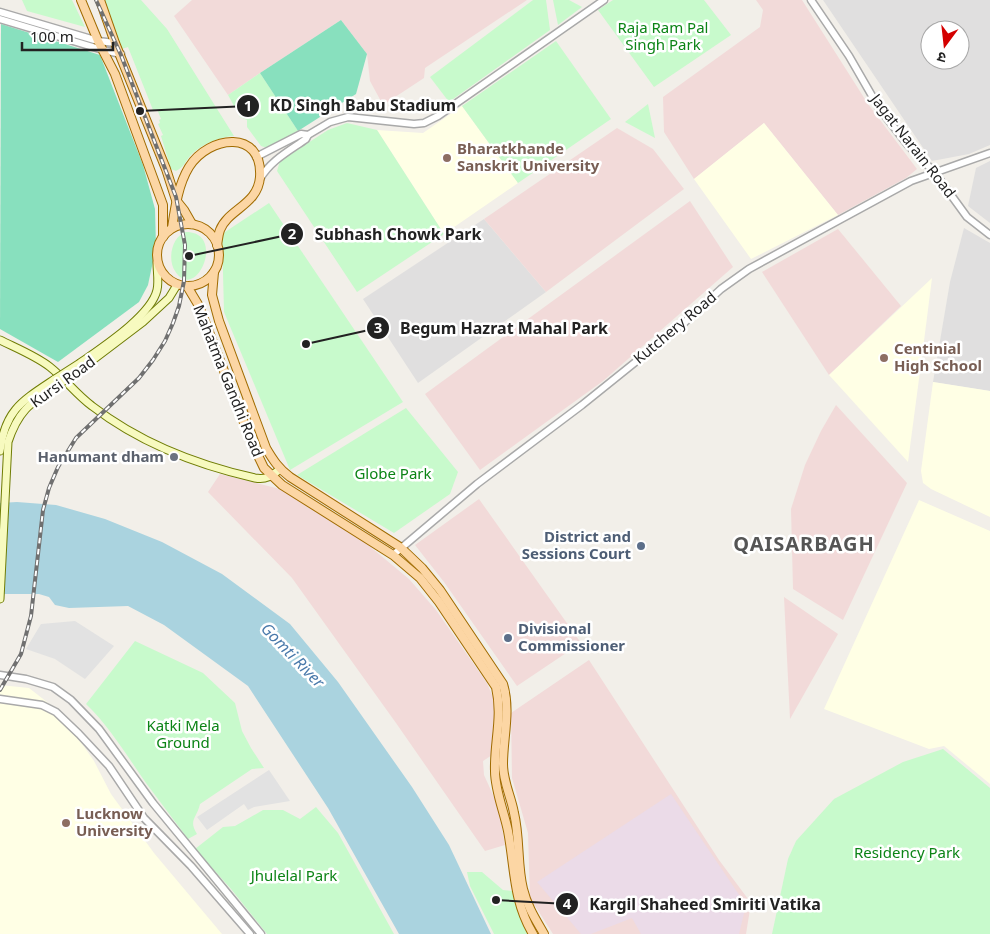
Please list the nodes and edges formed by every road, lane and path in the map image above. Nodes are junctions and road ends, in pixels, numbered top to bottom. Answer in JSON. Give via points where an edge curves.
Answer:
{"nodes":[{"id":1,"x":81,"y":0,"type":"edge"},
{"id":2,"x":100,"y":0,"type":"edge"},
{"id":3,"x":604,"y":0,"type":"edge"},
{"id":4,"x":812,"y":0,"type":"edge"},
{"id":5,"x":0,"y":12,"type":"edge"},
{"id":6,"x":0,"y":19,"type":"edge"},
{"id":7,"x":98,"y":41,"type":"junction"},
{"id":8,"x":115,"y":43,"type":"junction"},
{"id":9,"x":104,"y":50,"type":"junction"},
{"id":10,"x":121,"y":54,"type":"junction"},
{"id":11,"x":308,"y":135,"type":"junction"},
{"id":12,"x":990,"y":153,"type":"edge"},
{"id":13,"x":256,"y":157,"type":"junction"},
{"id":14,"x":935,"y":172,"type":"junction"},
{"id":15,"x":169,"y":177,"type":"junction"},
{"id":16,"x":184,"y":178,"type":"junction"},
{"id":17,"x":260,"y":179,"type":"junction"},
{"id":18,"x":176,"y":200,"type":"junction"},
{"id":19,"x":192,"y":224,"type":"junction"},
{"id":20,"x":172,"y":228,"type":"junction"},
{"id":21,"x":990,"y":234,"type":"edge"},
{"id":22,"x":163,"y":236,"type":"junction"},
{"id":23,"x":217,"y":245,"type":"junction"},
{"id":24,"x":157,"y":263,"type":"junction"},
{"id":25,"x":214,"y":272,"type":"junction"},
{"id":26,"x":177,"y":285,"type":"junction"},
{"id":27,"x":187,"y":286,"type":"junction"},
{"id":28,"x":0,"y":340,"type":"edge"},
{"id":29,"x":80,"y":366,"type":"junction"},
{"id":30,"x":57,"y":382,"type":"junction"},
{"id":31,"x":0,"y":451,"type":"edge"},
{"id":32,"x":280,"y":470,"type":"junction"},
{"id":33,"x":271,"y":476,"type":"junction"},
{"id":34,"x":400,"y":547,"type":"junction"},
{"id":35,"x":393,"y":555,"type":"junction"},
{"id":36,"x":0,"y":599,"type":"edge"},
{"id":37,"x":467,"y":636,"type":"junction"},
{"id":38,"x":0,"y":675,"type":"edge"},
{"id":39,"x":0,"y":699,"type":"edge"},
{"id":40,"x":250,"y":934,"type":"edge"},
{"id":41,"x":260,"y":934,"type":"edge"},
{"id":42,"x":533,"y":934,"type":"edge"},
{"id":43,"x":544,"y":934,"type":"edge"}],
"edges":[{"from":1,"to":7,"type":"main road"},
{"from":2,"to":8,"type":"main road"},
{"from":3,"to":11,"type":"street","via":[[424,123],[348,117],[330,122]]},
{"from":4,"to":14,"type":"street","name":"Jagat Narain Road","via":[[879,108],[907,144]]},
{"from":5,"to":7,"type":"street"},
{"from":6,"to":9,"type":"street"},
{"from":7,"to":8,"type":"street"},
{"from":7,"to":9,"type":"main road"},
{"from":8,"to":10,"type":"main road"},
{"from":9,"to":10,"type":"street"},
{"from":9,"to":22,"type":"main road","via":[[163,205]]},
{"from":10,"to":15,"type":"main road"},
{"from":11,"to":13,"type":"street","via":[[302,134]]},
{"from":11,"to":17,"type":"street","via":[[264,171]]},
{"from":12,"to":14,"type":"street","name":"Kutchery Road"},
{"from":13,"to":16,"type":"main road","via":[[245,144],[220,143],[202,152]]},
{"from":13,"to":17,"type":"main road"},
{"from":14,"to":21,"type":"street","name":"Jagat Narain Road","via":[[967,217]]},
{"from":14,"to":34,"type":"street","name":"Kutchery Road","via":[[911,181],[749,269],[582,406]]},
{"from":15,"to":16,"type":"main road"},
{"from":15,"to":18,"type":"main road"},
{"from":16,"to":18,"type":"main road"},
{"from":17,"to":23,"type":"main road","via":[[255,192],[220,230]]},
{"from":18,"to":19,"type":"main road"},
{"from":18,"to":20,"type":"main road"},
{"from":19,"to":20,"type":"main road"},
{"from":19,"to":23,"type":"main road","via":[[207,231]]},
{"from":20,"to":22,"type":"main road"},
{"from":22,"to":24,"type":"main road","via":[[156,254]]},
{"from":23,"to":25,"type":"main road","via":[[219,254]]},
{"from":24,"to":26,"type":"main road","via":[[168,280]]},
{"from":24,"to":29,"type":"main road","name":"Kursi Road","via":[[157,290],[151,304]]},
{"from":25,"to":27,"type":"main road","via":[[198,285]]},
{"from":25,"to":32,"type":"main road","name":"Mahatma Gandhi Road","via":[[212,295],[219,321],[266,448]]},
{"from":26,"to":27,"type":"main road"},
{"from":26,"to":29,"type":"main road","name":"Kursi Road","via":[[169,298],[143,322]]},
{"from":27,"to":33,"type":"main road","name":"Mahatma Gandhi Road","via":[[199,306],[257,454]]},
{"from":28,"to":33,"type":"main road","via":[[49,366],[91,406],[164,448],[229,472],[263,479]]},
{"from":29,"to":30,"type":"main road","name":"Kursi Road","bridge":true},
{"from":30,"to":31,"type":"main road","name":"Kursi Road","via":[[35,392],[15,408],[6,422]]},
{"from":30,"to":36,"type":"main road","name":"Kursi Road","via":[[22,412],[8,442]]},
{"from":32,"to":33,"type":"main road"},
{"from":32,"to":34,"type":"main road","name":"Mahatma Gandhi Road"},
{"from":33,"to":35,"type":"main road","name":"Mahatma Gandhi Road"},
{"from":34,"to":35,"type":"street","name":"Kutchery Road"},
{"from":34,"to":37,"type":"main road","name":"Mahatma Gandhi Road","via":[[440,590]]},
{"from":35,"to":37,"type":"main road","name":"Mahatma Gandhi Road","via":[[420,578]]},
{"from":37,"to":42,"type":"main road","name":"Mahatma Gandhi Road","via":[[496,687],[499,699],[496,788],[508,831],[519,904]]},
{"from":37,"to":43,"type":"main road","name":"Mahatma Gandhi Road","via":[[498,676],[507,698],[504,779],[518,834],[522,887]]},
{"from":38,"to":41,"type":"street","via":[[53,687],[71,700],[99,729],[153,803]]},
{"from":39,"to":40,"type":"street","via":[[42,705],[56,712],[112,770],[144,818]]}]}
